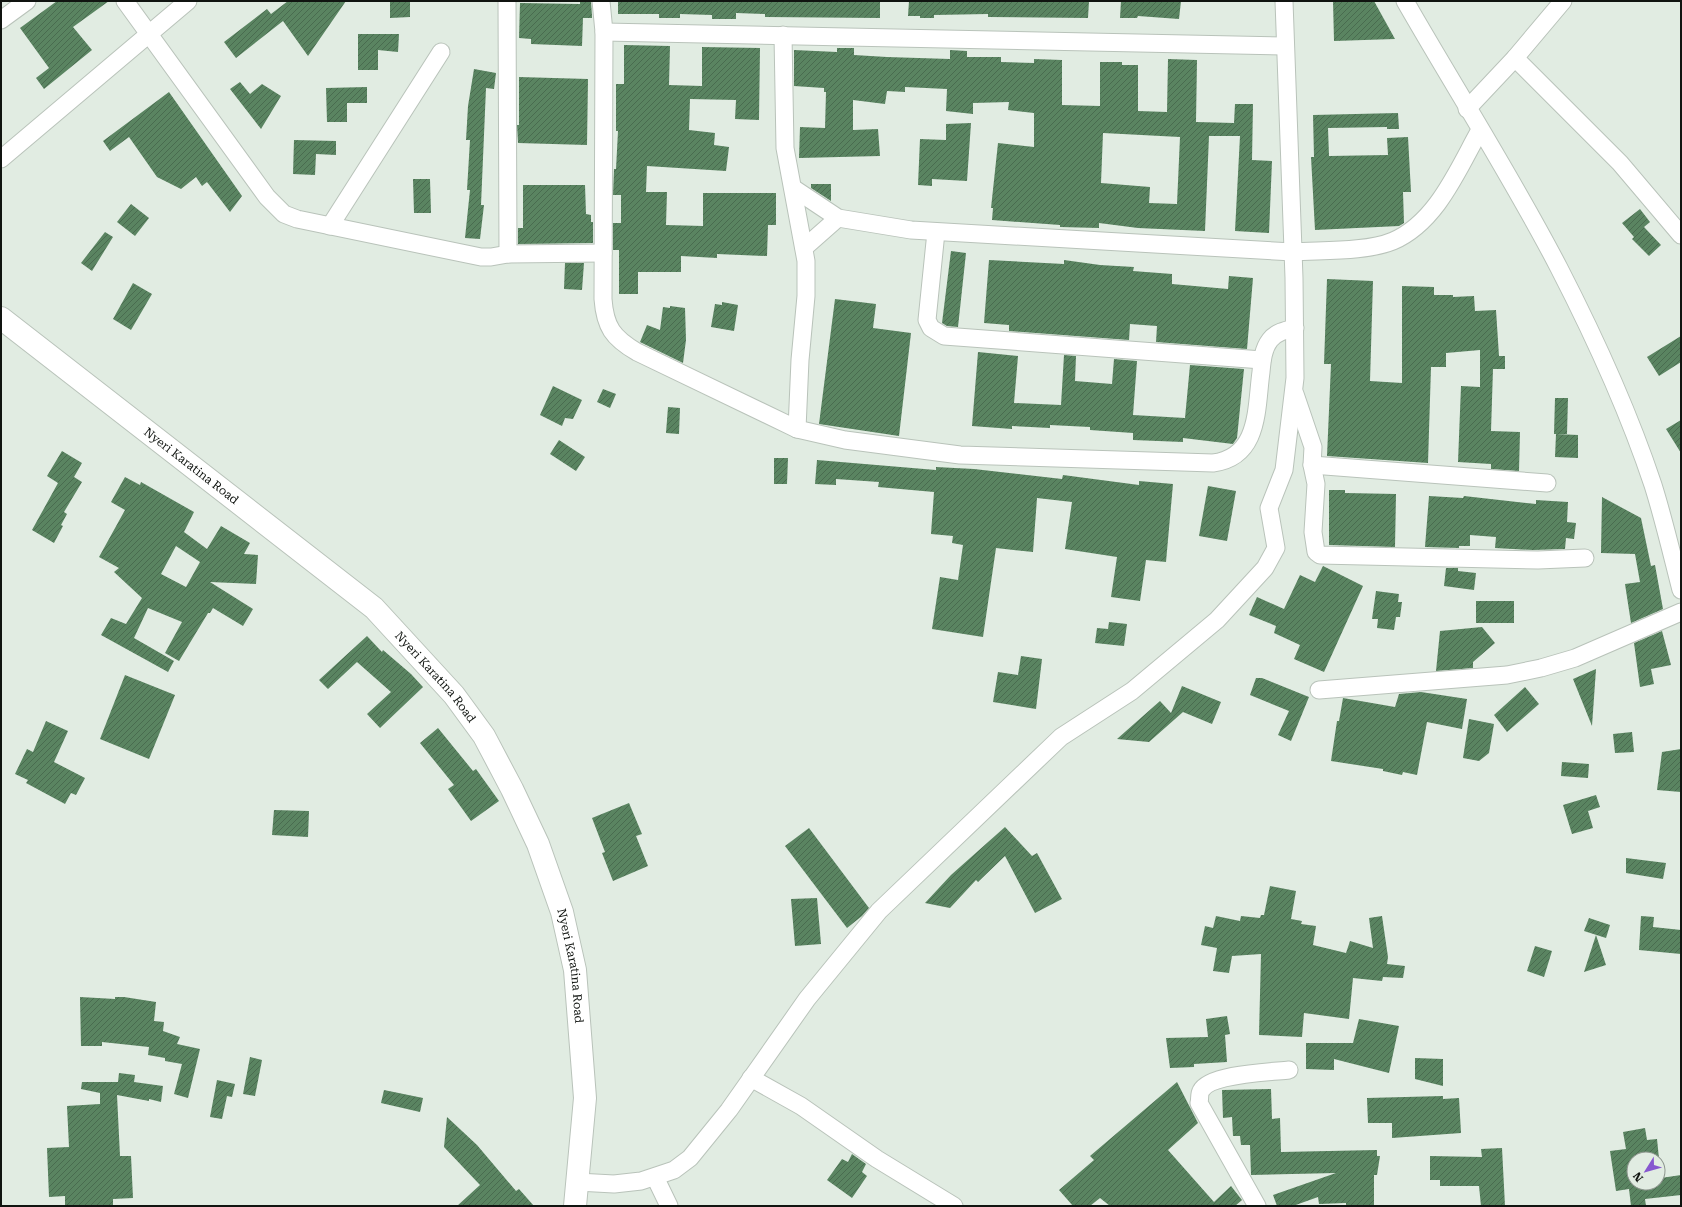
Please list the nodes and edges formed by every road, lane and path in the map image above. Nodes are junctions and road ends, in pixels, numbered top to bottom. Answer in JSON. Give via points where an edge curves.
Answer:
{"nodes":[{"id":1,"x":27,"y":1,"type":"edge"},
{"id":2,"x":125,"y":1,"type":"edge"},
{"id":3,"x":188,"y":1,"type":"edge"},
{"id":4,"x":507,"y":1,"type":"edge"},
{"id":5,"x":602,"y":1,"type":"edge"},
{"id":6,"x":1284,"y":1,"type":"edge"},
{"id":7,"x":1405,"y":1,"type":"edge"},
{"id":8,"x":1563,"y":1,"type":"edge"},
{"id":9,"x":1,"y":20,"type":"edge"},
{"id":10,"x":604,"y":32,"type":"junction"},
{"id":11,"x":148,"y":34,"type":"junction"},
{"id":12,"x":783,"y":35,"type":"junction"},
{"id":13,"x":1285,"y":46,"type":"junction"},
{"id":14,"x":441,"y":52,"type":"dead end"},
{"id":15,"x":1515,"y":58,"type":"junction"},
{"id":16,"x":1467,"y":109,"type":"junction"},
{"id":17,"x":1480,"y":130,"type":"junction"},
{"id":18,"x":1,"y":159,"type":"edge"},
{"id":19,"x":793,"y":188,"type":"junction"},
{"id":20,"x":838,"y":218,"type":"junction"},
{"id":21,"x":330,"y":226,"type":"junction"},
{"id":22,"x":936,"y":232,"type":"junction"},
{"id":23,"x":1681,"y":235,"type":"edge"},
{"id":24,"x":804,"y":248,"type":"junction"},
{"id":25,"x":1293,"y":252,"type":"junction"},
{"id":26,"x":508,"y":254,"type":"junction"},
{"id":27,"x":603,"y":254,"type":"junction"},
{"id":28,"x":1,"y":318,"type":"edge"},
{"id":29,"x":1295,"y":328,"type":"junction"},
{"id":30,"x":1262,"y":360,"type":"junction"},
{"id":31,"x":1294,"y":390,"type":"junction"},
{"id":32,"x":797,"y":429,"type":"junction"},
{"id":33,"x":1312,"y":465,"type":"junction"},
{"id":34,"x":1548,"y":483,"type":"dead end"},
{"id":35,"x":1677,"y":556,"type":"edge"},
{"id":36,"x":1585,"y":558,"type":"dead end"},
{"id":37,"x":1681,"y":590,"type":"edge"},
{"id":38,"x":1681,"y":612,"type":"edge"},
{"id":39,"x":1319,"y":690,"type":"dead end"},
{"id":40,"x":1289,"y":1070,"type":"dead end"},
{"id":41,"x":751,"y":1078,"type":"junction"},
{"id":42,"x":655,"y":1177,"type":"junction"},
{"id":43,"x":577,"y":1182,"type":"junction"},
{"id":44,"x":575,"y":1206,"type":"edge"},
{"id":45,"x":670,"y":1206,"type":"edge"},
{"id":46,"x":954,"y":1206,"type":"edge"},
{"id":47,"x":1257,"y":1206,"type":"edge"}],
"edges":[{"from":1,"to":9,"type":"street"},
{"from":2,"to":11,"type":"street"},
{"from":3,"to":11,"type":"street"},
{"from":4,"to":26,"type":"street"},
{"from":5,"to":10,"type":"street"},
{"from":6,"to":13,"type":"street"},
{"from":7,"to":16,"type":"street"},
{"from":8,"to":15,"type":"street"},
{"from":10,"to":12,"type":"street"},
{"from":10,"to":27,"type":"street"},
{"from":11,"to":18,"type":"street"},
{"from":11,"to":21,"type":"street","via":[[276,207],[284,214],[297,219]]},
{"from":12,"to":13,"type":"street"},
{"from":12,"to":19,"type":"street","via":[[785,148]]},
{"from":13,"to":25,"type":"street"},
{"from":14,"to":21,"type":"street"},
{"from":15,"to":16,"type":"street"},
{"from":15,"to":23,"type":"street","via":[[1620,163]]},
{"from":16,"to":17,"type":"street"},
{"from":17,"to":25,"type":"street","via":[[1437,204],[1406,234],[1393,242],[1355,249]]},
{"from":17,"to":35,"type":"street","via":[[1560,269],[1609,374],[1653,485]]},
{"from":19,"to":20,"type":"street"},
{"from":19,"to":24,"type":"street"},
{"from":20,"to":22,"type":"street"},
{"from":20,"to":24,"type":"street"},
{"from":21,"to":26,"type":"street","via":[[481,257],[491,258]]},
{"from":22,"to":25,"type":"street"},
{"from":22,"to":30,"type":"street","via":[[928,320],[931,328],[944,336]]},
{"from":24,"to":32,"type":"street","via":[[806,296]]},
{"from":25,"to":29,"type":"street"},
{"from":26,"to":27,"type":"street"},
{"from":27,"to":32,"type":"street","via":[[604,312],[614,336],[622,344]]},
{"from":28,"to":43,"type":"highway","name":"Nyeri Karatina Road","via":[[374,608],[454,695],[484,736],[538,844],[562,912],[575,970],[585,1098]]},
{"from":29,"to":30,"type":"street","via":[[1279,332],[1271,339]]},
{"from":29,"to":31,"type":"street"},
{"from":30,"to":32,"type":"street","via":[[1253,430],[1248,443],[1226,461],[1213,463],[960,455],[845,440]]},
{"from":31,"to":33,"type":"street","via":[[1314,447]]},
{"from":31,"to":41,"type":"street","via":[[1284,470],[1269,508],[1276,548],[1265,568],[1217,620],[1132,691],[1061,737],[879,911],[807,999]]},
{"from":33,"to":34,"type":"street"},
{"from":33,"to":36,"type":"street","via":[[1316,484],[1314,547],[1320,555],[1538,560]]},
{"from":35,"to":37,"type":"street"},
{"from":38,"to":39,"type":"street","via":[[1575,658],[1541,668],[1507,675]]},
{"from":40,"to":47,"type":"street","via":[[1226,1077],[1208,1083],[1201,1091],[1199,1103]]},
{"from":41,"to":42,"type":"street","via":[[690,1158],[674,1170]]},
{"from":41,"to":46,"type":"street","via":[[801,1106]]},
{"from":42,"to":43,"type":"street","via":[[614,1184]]},
{"from":42,"to":45,"type":"street"},
{"from":43,"to":44,"type":"highway","name":"Nyeri Karatina Road"}]}
